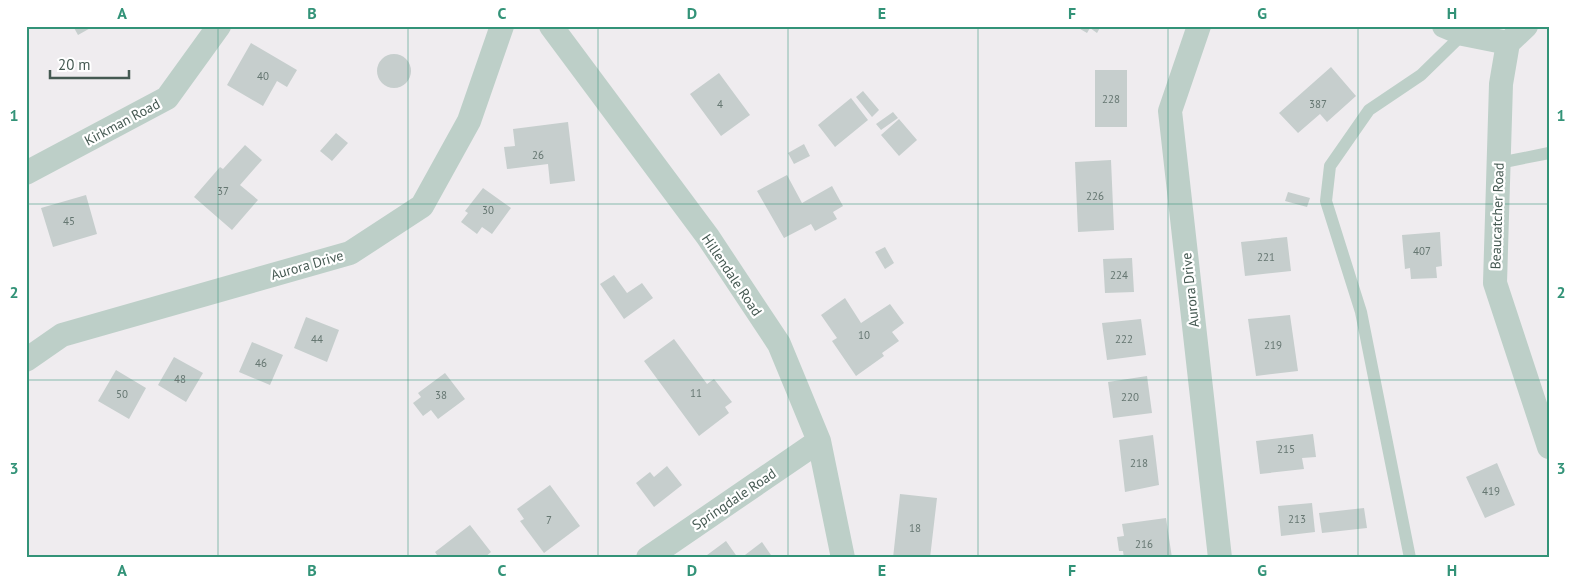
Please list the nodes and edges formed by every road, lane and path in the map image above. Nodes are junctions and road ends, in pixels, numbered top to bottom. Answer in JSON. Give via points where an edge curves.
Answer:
{"nodes":[{"id":1,"x":219,"y":26,"type":"edge"},
{"id":2,"x":502,"y":26,"type":"edge"},
{"id":3,"x":551,"y":26,"type":"edge"},
{"id":4,"x":1199,"y":26,"type":"edge"},
{"id":5,"x":1526,"y":26,"type":"edge"},
{"id":6,"x":1454,"y":30,"type":"edge"},
{"id":7,"x":1508,"y":43,"type":"junction"},
{"id":8,"x":1549,"y":153,"type":"edge"},
{"id":9,"x":1499,"y":163,"type":"junction"},
{"id":10,"x":26,"y":173,"type":"edge"},
{"id":11,"x":26,"y":360,"type":"edge"},
{"id":12,"x":819,"y":441,"type":"junction"},
{"id":13,"x":1549,"y":447,"type":"edge"},
{"id":14,"x":648,"y":558,"type":"edge"},
{"id":15,"x":843,"y":558,"type":"edge"},
{"id":16,"x":1220,"y":558,"type":"edge"},
{"id":17,"x":1410,"y":558,"type":"edge"}],
"edges":[{"from":1,"to":10,"type":"street","name":"Kirkman Road","via":[[167,98]]},
{"from":2,"to":11,"type":"street","name":"Aurora Drive","via":[[469,122],[422,206],[350,253],[62,335]]},
{"from":3,"to":12,"type":"street","name":"Hillendale Road","via":[[708,237],[779,344]]},
{"from":4,"to":16,"type":"street","name":"Aurora Drive","via":[[1170,111]]},
{"from":5,"to":7,"type":"street"},
{"from":6,"to":7,"type":"street"},
{"from":6,"to":17,"type":"lane","via":[[1421,75],[1369,110],[1330,166],[1326,201],[1360,312]]},
{"from":7,"to":9,"type":"street","name":"Beaucatcher Road","via":[[1501,84]]},
{"from":8,"to":9,"type":"lane"},
{"from":9,"to":13,"type":"street","name":"Beaucatcher Road","via":[[1495,283]]},
{"from":12,"to":14,"type":"street","name":"Springdale Road"},
{"from":12,"to":15,"type":"street","name":"Hillendale Road"}]}
